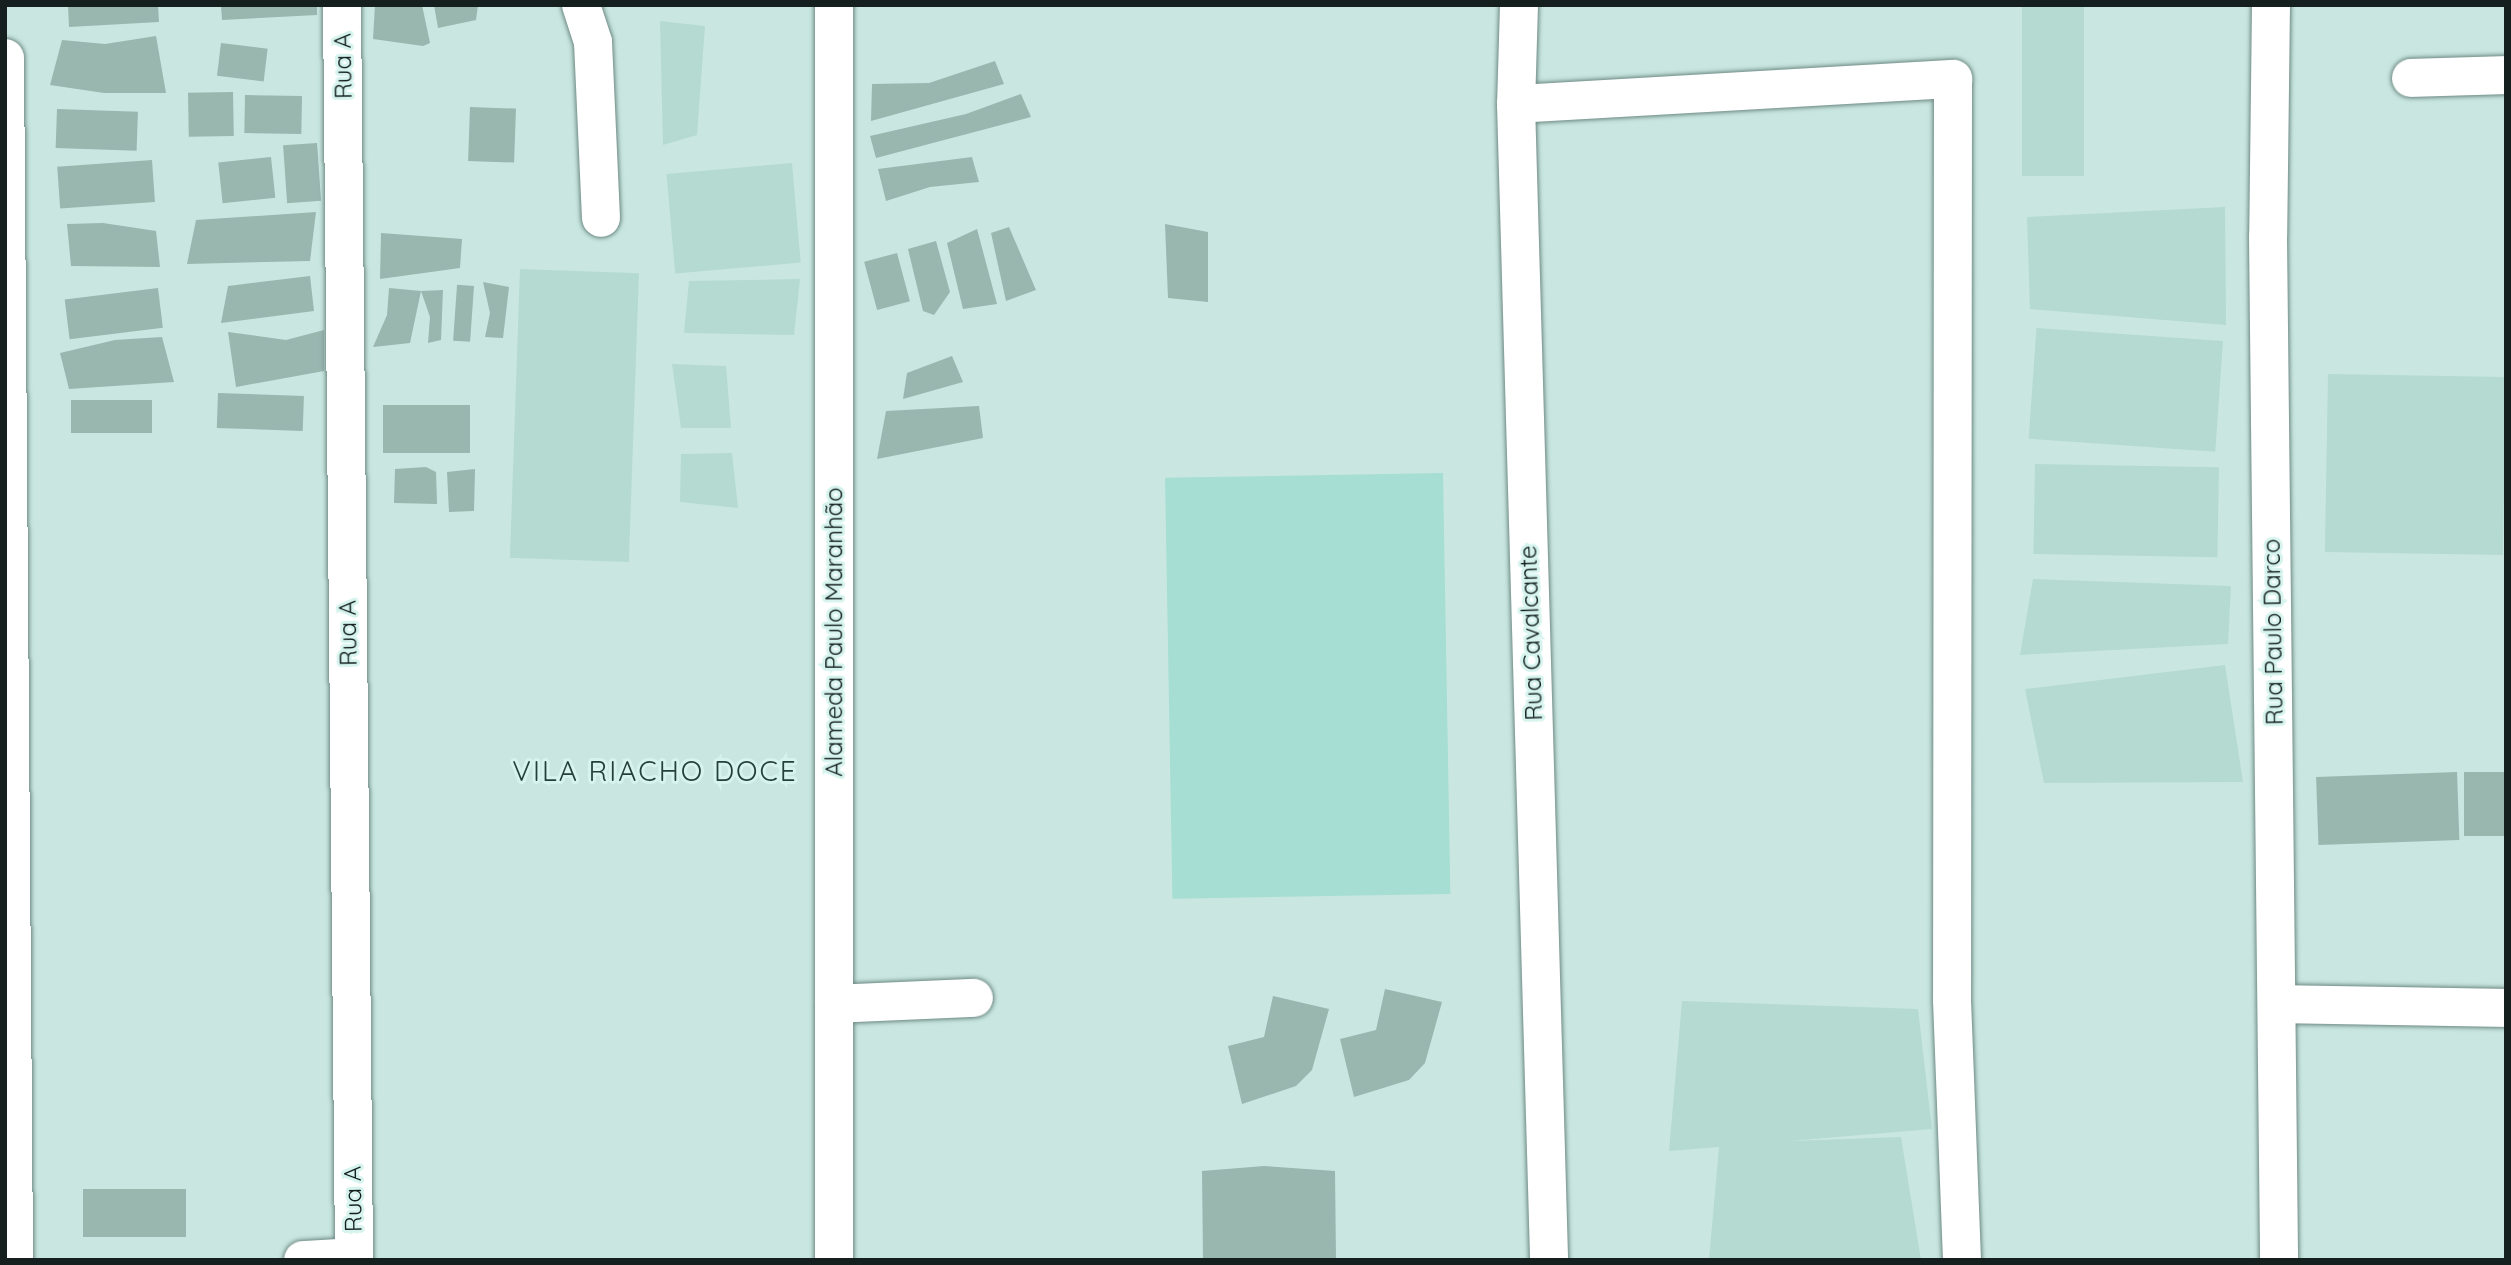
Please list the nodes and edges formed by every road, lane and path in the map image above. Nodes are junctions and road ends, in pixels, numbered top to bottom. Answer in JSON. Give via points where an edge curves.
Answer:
{"nodes":[{"id":1,"x":342,"y":5,"type":"edge"},
{"id":2,"x":581,"y":5,"type":"edge"},
{"id":3,"x":834,"y":5,"type":"edge"},
{"id":4,"x":1518,"y":5,"type":"edge"},
{"id":5,"x":2272,"y":5,"type":"edge"},
{"id":6,"x":5,"y":58,"type":"edge"},
{"id":7,"x":2506,"y":75,"type":"edge"},
{"id":8,"x":2412,"y":78,"type":"dead end"},
{"id":9,"x":1516,"y":103,"type":"junction"},
{"id":10,"x":601,"y":218,"type":"dead end"},
{"id":11,"x":974,"y":998,"type":"dead end"},
{"id":12,"x":834,"y":1004,"type":"junction"},
{"id":13,"x":2278,"y":1004,"type":"junction"},
{"id":14,"x":2506,"y":1008,"type":"edge"},
{"id":15,"x":354,"y":1259,"type":"edge"},
{"id":16,"x":14,"y":1260,"type":"edge"},
{"id":17,"x":303,"y":1260,"type":"edge"},
{"id":18,"x":834,"y":1260,"type":"edge"},
{"id":19,"x":1549,"y":1260,"type":"edge"},
{"id":20,"x":1962,"y":1260,"type":"edge"},
{"id":21,"x":2279,"y":1260,"type":"edge"}],
"edges":[{"from":1,"to":15,"type":"street","name":"Rua A"},
{"from":2,"to":10,"type":"street","via":[[593,42]]},
{"from":3,"to":12,"type":"street","name":"Alameda Paulo Maranhão"},
{"from":4,"to":9,"type":"street","name":"Rua Cavalcante"},
{"from":5,"to":13,"type":"street","name":"Rua Paulo Darco","via":[[2268,236]]},
{"from":6,"to":16,"type":"street"},
{"from":7,"to":8,"type":"street"},
{"from":9,"to":19,"type":"street","name":"Rua Cavalcante"},
{"from":9,"to":20,"type":"street","via":[[1953,79],[1952,1000]]},
{"from":11,"to":12,"type":"street"},
{"from":12,"to":18,"type":"street","name":"Alameda Paulo Maranhão"},
{"from":13,"to":14,"type":"street"},
{"from":13,"to":21,"type":"street","name":"Rua Paulo Darco"},
{"from":15,"to":17,"type":"street"}]}
